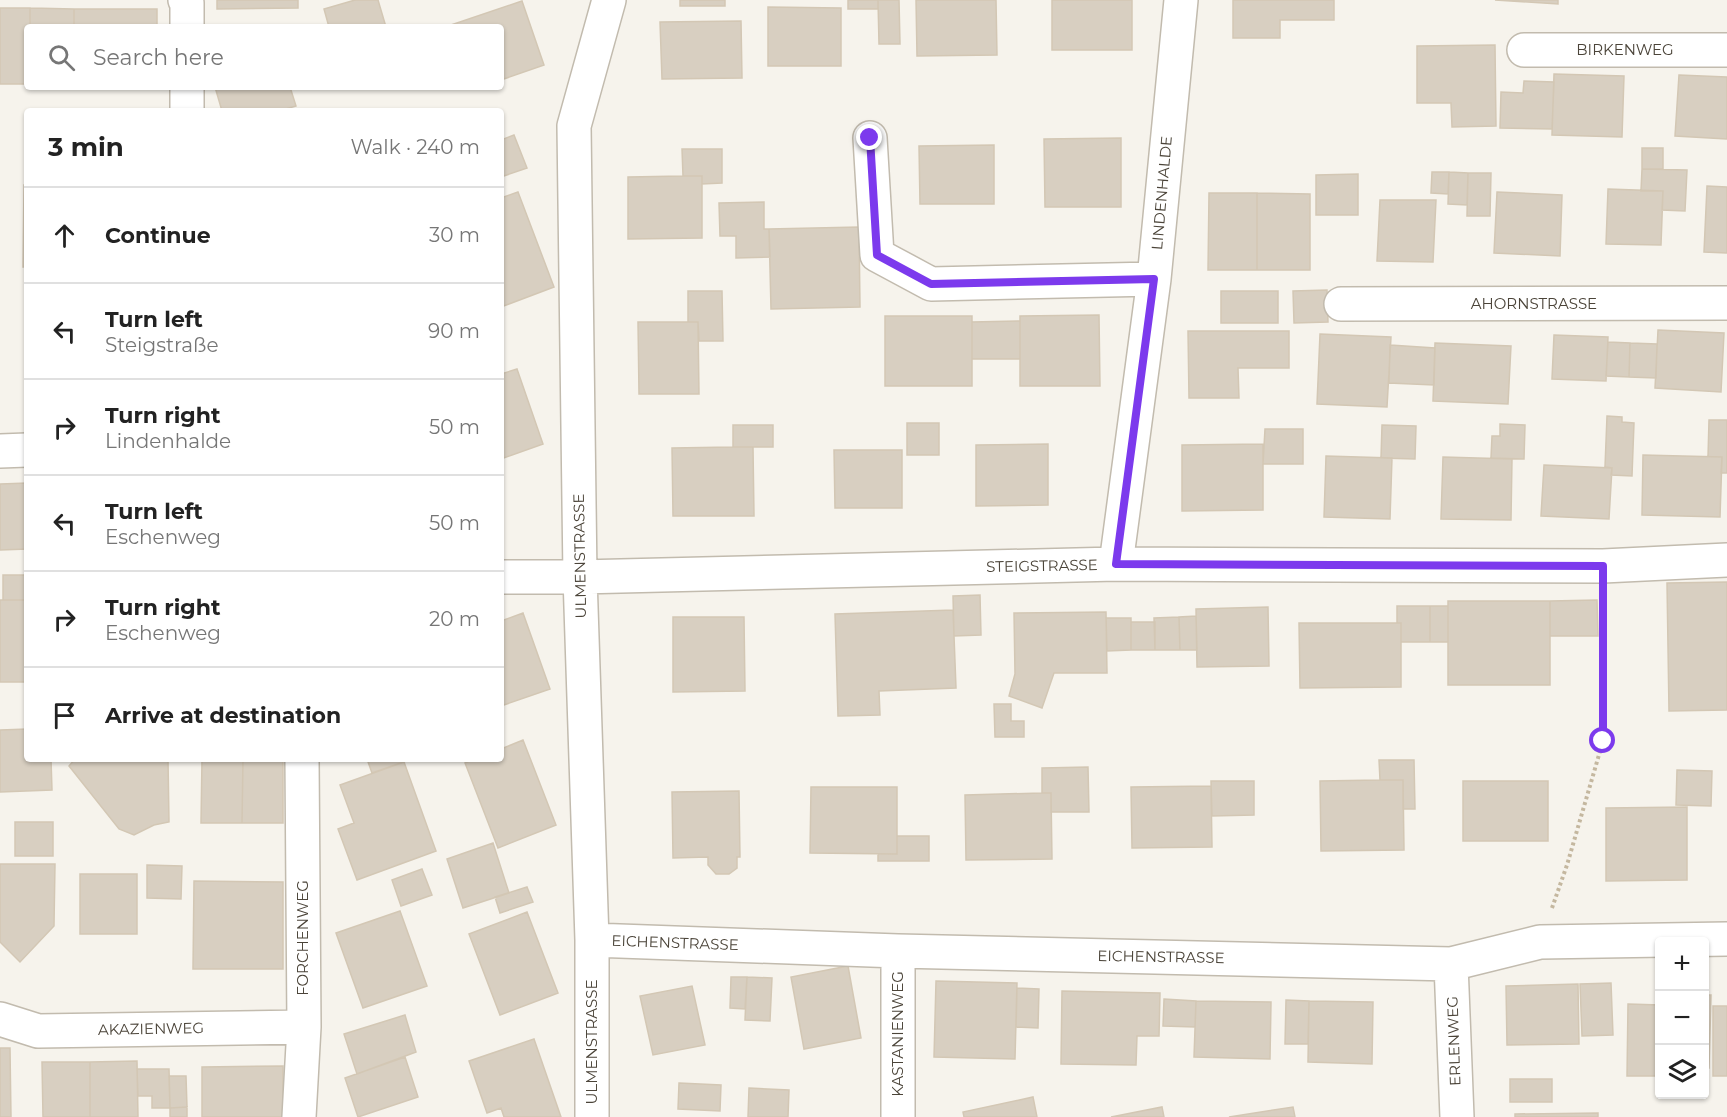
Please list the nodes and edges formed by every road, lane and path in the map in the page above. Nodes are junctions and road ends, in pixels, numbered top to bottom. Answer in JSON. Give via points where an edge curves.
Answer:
{"nodes":[{"id":1,"x":185,"y":0,"type":"edge"},
{"id":2,"x":609,"y":0,"type":"edge"},
{"id":3,"x":1181,"y":0,"type":"edge"},
{"id":4,"x":187,"y":24,"type":"edge"},
{"id":5,"x":1524,"y":50,"type":"dead end"},
{"id":6,"x":1727,"y":50,"type":"edge"},
{"id":7,"x":187,"y":90,"type":"edge"},
{"id":8,"x":187,"y":108,"type":"edge"},
{"id":9,"x":870,"y":138,"type":"dead end"},
{"id":10,"x":1154,"y":279,"type":"junction"},
{"id":11,"x":1727,"y":303,"type":"edge"},
{"id":12,"x":1341,"y":304,"type":"dead end"},
{"id":13,"x":24,"y":450,"type":"edge"},
{"id":14,"x":0,"y":451,"type":"edge"},
{"id":15,"x":1727,"y":560,"type":"edge"},
{"id":16,"x":1116,"y":564,"type":"junction"},
{"id":17,"x":1603,"y":566,"type":"junction"},
{"id":18,"x":504,"y":577,"type":"edge"},
{"id":19,"x":580,"y":577,"type":"junction"},
{"id":20,"x":302,"y":762,"type":"edge"},
{"id":21,"x":1727,"y":939,"type":"edge"},
{"id":22,"x":592,"y":940,"type":"junction"},
{"id":23,"x":1540,"y":942,"type":"junction"},
{"id":24,"x":898,"y":951,"type":"junction"},
{"id":25,"x":1451,"y":964,"type":"junction"},
{"id":26,"x":0,"y":1019,"type":"edge"},
{"id":27,"x":303,"y":1027,"type":"junction"},
{"id":28,"x":299,"y":1117,"type":"edge"},
{"id":29,"x":592,"y":1117,"type":"edge"},
{"id":30,"x":898,"y":1117,"type":"edge"},
{"id":31,"x":1457,"y":1117,"type":"edge"}],
"edges":[{"from":1,"to":4,"type":"street"},
{"from":2,"to":19,"type":"street","name":"ULMENSTRASSE","via":[[574,126]]},
{"from":3,"to":10,"type":"street","name":"LINDENHALDE"},
{"from":5,"to":6,"type":"street","name":"BIRKENWEG"},
{"from":7,"to":8,"type":"street"},
{"from":9,"to":10,"type":"street","via":[[877,255],[931,284]]},
{"from":10,"to":16,"type":"street","name":"LINDENHALDE"},
{"from":11,"to":12,"type":"street","name":"AHORNSTRASSE"},
{"from":13,"to":14,"type":"street"},
{"from":15,"to":17,"type":"street","name":"STEIGSTRASSE"},
{"from":16,"to":17,"type":"street","name":"STEIGSTRASSE"},
{"from":16,"to":19,"type":"street","name":"STEIGSTRASSE"},
{"from":17,"to":23,"type":"path","via":[[1603,741]]},
{"from":18,"to":19,"type":"street","name":"STEIGSTRASSE"},
{"from":19,"to":22,"type":"street","name":"ULMENSTRASSE"},
{"from":20,"to":27,"type":"street","name":"FORCHENWEG"},
{"from":21,"to":23,"type":"street","name":"EICHENSTRASSE"},
{"from":22,"to":24,"type":"street","name":"EICHENSTRASSE"},
{"from":22,"to":29,"type":"street","name":"ULMENSTRASSE"},
{"from":23,"to":25,"type":"street","name":"EICHENSTRASSE"},
{"from":24,"to":25,"type":"street","name":"EICHENSTRASSE"},
{"from":24,"to":30,"type":"street","name":"KASTANIENWEG"},
{"from":25,"to":31,"type":"street","name":"ERLENWEG"},
{"from":26,"to":27,"type":"street","name":"AKAZIENWEG","via":[[38,1031]]},
{"from":27,"to":28,"type":"street","name":"FORCHENWEG"}]}
